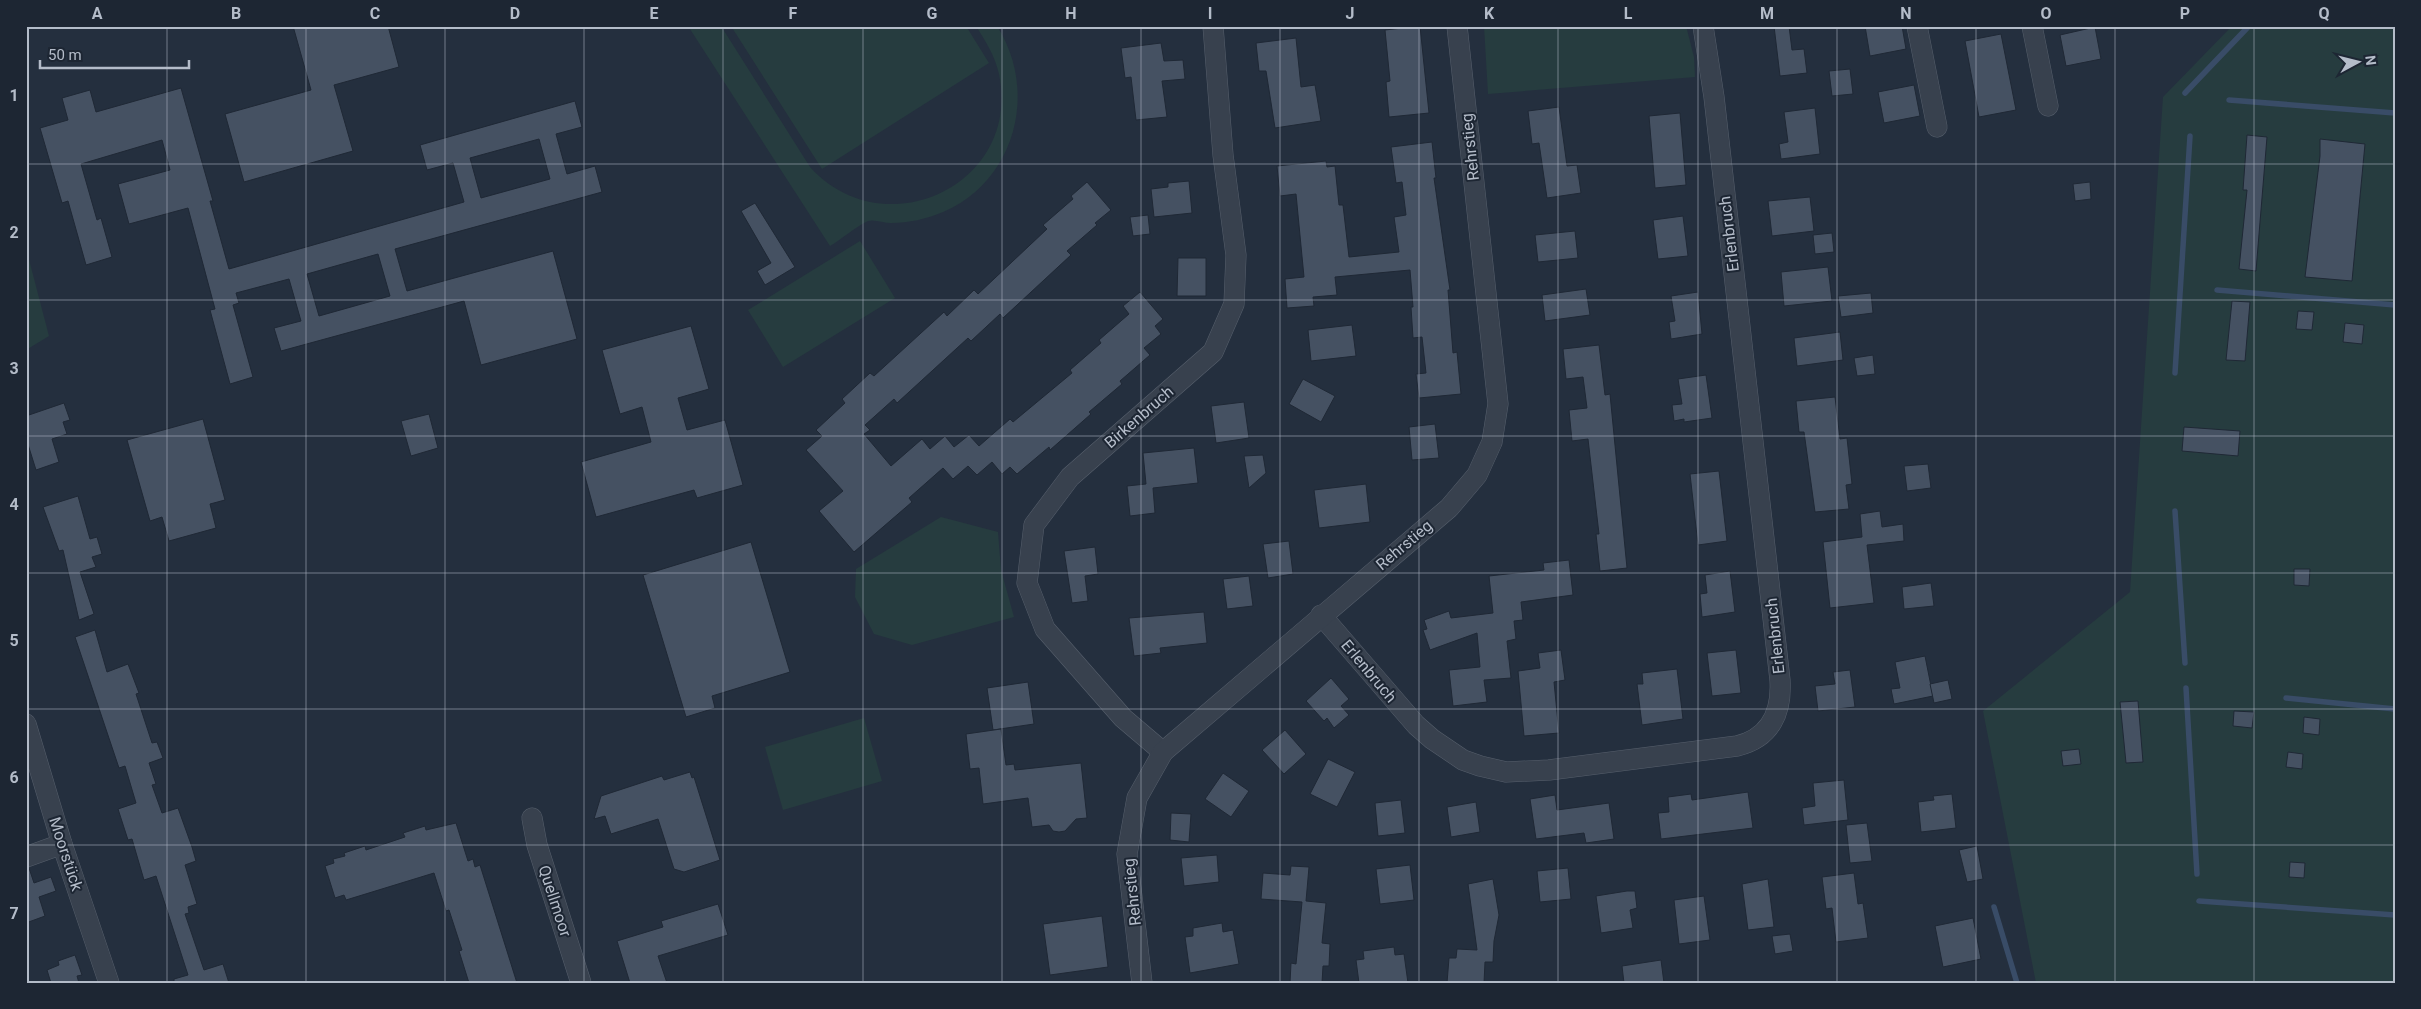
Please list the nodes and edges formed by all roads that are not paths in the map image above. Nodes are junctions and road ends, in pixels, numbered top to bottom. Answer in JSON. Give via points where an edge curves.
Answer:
{"nodes":[{"id":1,"x":1213,"y":26,"type":"edge"},
{"id":2,"x":1457,"y":26,"type":"edge"},
{"id":3,"x":1704,"y":26,"type":"edge"},
{"id":4,"x":1917,"y":26,"type":"edge"},
{"id":5,"x":2032,"y":26,"type":"edge"},
{"id":6,"x":2048,"y":106,"type":"dead end"},
{"id":7,"x":1937,"y":126,"type":"dead end"},
{"id":8,"x":1321,"y":615,"type":"junction"},
{"id":9,"x":26,"y":724,"type":"edge"},
{"id":10,"x":1163,"y":752,"type":"junction"},
{"id":11,"x":532,"y":818,"type":"dead end"},
{"id":12,"x":62,"y":844,"type":"junction"},
{"id":13,"x":26,"y":857,"type":"edge"},
{"id":14,"x":109,"y":983,"type":"edge"},
{"id":15,"x":581,"y":983,"type":"edge"},
{"id":16,"x":1142,"y":983,"type":"edge"}],
"edges":[{"from":1,"to":10,"type":"street","name":"Birkenbruch","via":[[1223,155],[1236,254],[1234,304],[1213,352],[1070,477],[1034,526],[1027,583],[1045,629],[1123,718]]},
{"from":2,"to":8,"type":"street","name":"Rehrstieg","via":[[1498,404],[1492,442],[1477,475],[1449,508]]},
{"from":3,"to":8,"type":"street","name":"Erlenbruch","via":[[1780,680],[1779,705],[1771,725],[1754,740],[1738,746],[1549,770],[1495,770],[1463,760],[1416,725]]},
{"from":4,"to":7,"type":"street"},
{"from":5,"to":6,"type":"street"},
{"from":8,"to":10,"type":"street","name":"Rehrstieg"},
{"from":9,"to":12,"type":"street","name":"Moorstück"},
{"from":10,"to":16,"type":"street","name":"Rehrstieg","via":[[1137,798],[1127,854]]},
{"from":11,"to":15,"type":"street","name":"Quellmoor"},
{"from":12,"to":13,"type":"street"},
{"from":12,"to":14,"type":"street","name":"Moorstück"}]}
